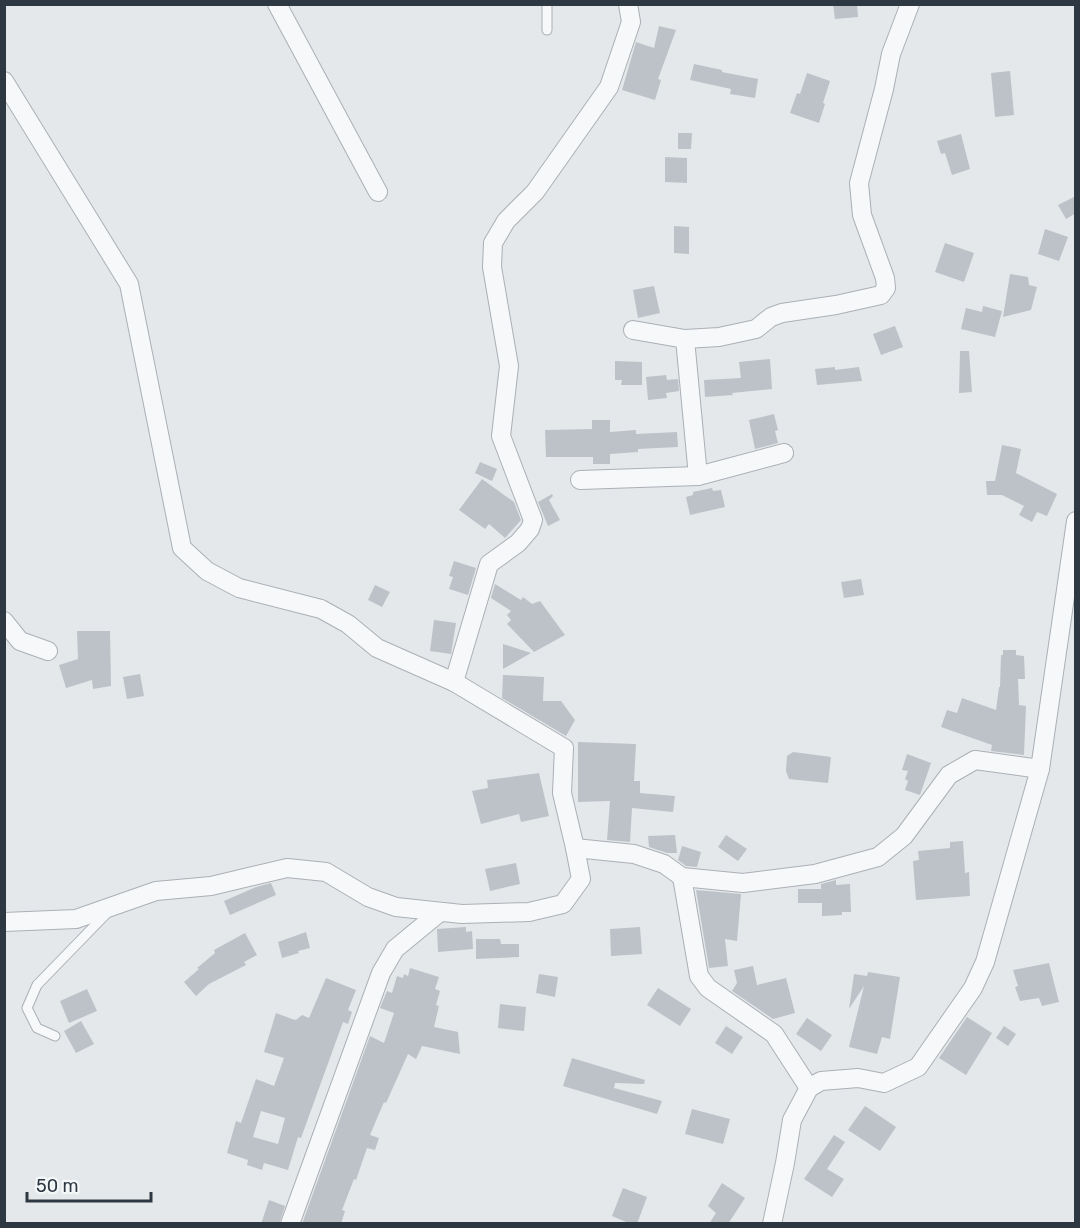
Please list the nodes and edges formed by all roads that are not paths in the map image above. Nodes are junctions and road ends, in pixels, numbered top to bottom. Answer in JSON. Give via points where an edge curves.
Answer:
{"nodes":[{"id":1,"x":277,"y":4,"type":"edge"},
{"id":2,"x":547,"y":4,"type":"edge"},
{"id":3,"x":627,"y":4,"type":"edge"},
{"id":4,"x":909,"y":4,"type":"edge"},
{"id":5,"x":548,"y":30,"type":"dead end"},
{"id":6,"x":4,"y":81,"type":"edge"},
{"id":7,"x":378,"y":192,"type":"dead end"},
{"id":8,"x":633,"y":330,"type":"dead end"},
{"id":9,"x":685,"y":339,"type":"junction"},
{"id":10,"x":784,"y":453,"type":"dead end"},
{"id":11,"x":698,"y":476,"type":"junction"},
{"id":12,"x":580,"y":480,"type":"dead end"},
{"id":13,"x":1076,"y":521,"type":"edge"},
{"id":14,"x":4,"y":621,"type":"edge"},
{"id":15,"x":48,"y":651,"type":"dead end"},
{"id":16,"x":454,"y":682,"type":"junction"},
{"id":17,"x":1040,"y":769,"type":"junction"},
{"id":18,"x":575,"y":848,"type":"junction"},
{"id":19,"x":682,"y":877,"type":"junction"},
{"id":20,"x":113,"y":907,"type":"junction"},
{"id":21,"x":440,"y":912,"type":"junction"},
{"id":22,"x":4,"y":922,"type":"edge"},
{"id":23,"x":55,"y":1036,"type":"dead end"},
{"id":24,"x":809,"y":1088,"type":"junction"},
{"id":25,"x":290,"y":1224,"type":"edge"},
{"id":26,"x":772,"y":1224,"type":"edge"}],
"edges":[{"from":1,"to":7,"type":"street"},
{"from":2,"to":5,"type":"lane"},
{"from":3,"to":16,"type":"street","via":[[631,22],[609,87],[535,192],[506,221],[493,243],[492,267],[509,366],[501,436],[533,520],[518,543],[489,564]]},
{"from":4,"to":9,"type":"street","via":[[891,54],[859,183],[862,215],[886,288],[881,295],[782,313],[756,329]]},
{"from":6,"to":16,"type":"street","via":[[129,284],[182,548],[207,571],[239,588],[321,609],[348,624],[377,648]]},
{"from":8,"to":9,"type":"street"},
{"from":9,"to":11,"type":"street"},
{"from":10,"to":11,"type":"street"},
{"from":11,"to":12,"type":"street"},
{"from":13,"to":17,"type":"street"},
{"from":14,"to":15,"type":"street","via":[[20,641]]},
{"from":16,"to":18,"type":"street","via":[[564,748],[562,793]]},
{"from":17,"to":19,"type":"street","via":[[975,760],[949,776],[904,837],[879,857],[815,873],[743,883]]},
{"from":17,"to":24,"type":"street","via":[[985,962],[974,988],[918,1067],[884,1083],[858,1078],[821,1082]]},
{"from":18,"to":19,"type":"street","via":[[634,854],[664,864]]},
{"from":18,"to":21,"type":"street","via":[[581,879],[563,904],[530,912]]},
{"from":19,"to":24,"type":"street","via":[[699,976],[708,988],[774,1034]]},
{"from":20,"to":21,"type":"street","via":[[156,891],[211,886],[287,868],[326,872],[368,897],[396,908]]},
{"from":20,"to":22,"type":"street","via":[[76,919]]},
{"from":20,"to":23,"type":"lane","via":[[37,985],[27,1008],[37,1028]]},
{"from":21,"to":25,"type":"street","via":[[395,949],[381,974]]},
{"from":24,"to":26,"type":"street","via":[[792,1120]]}]}
